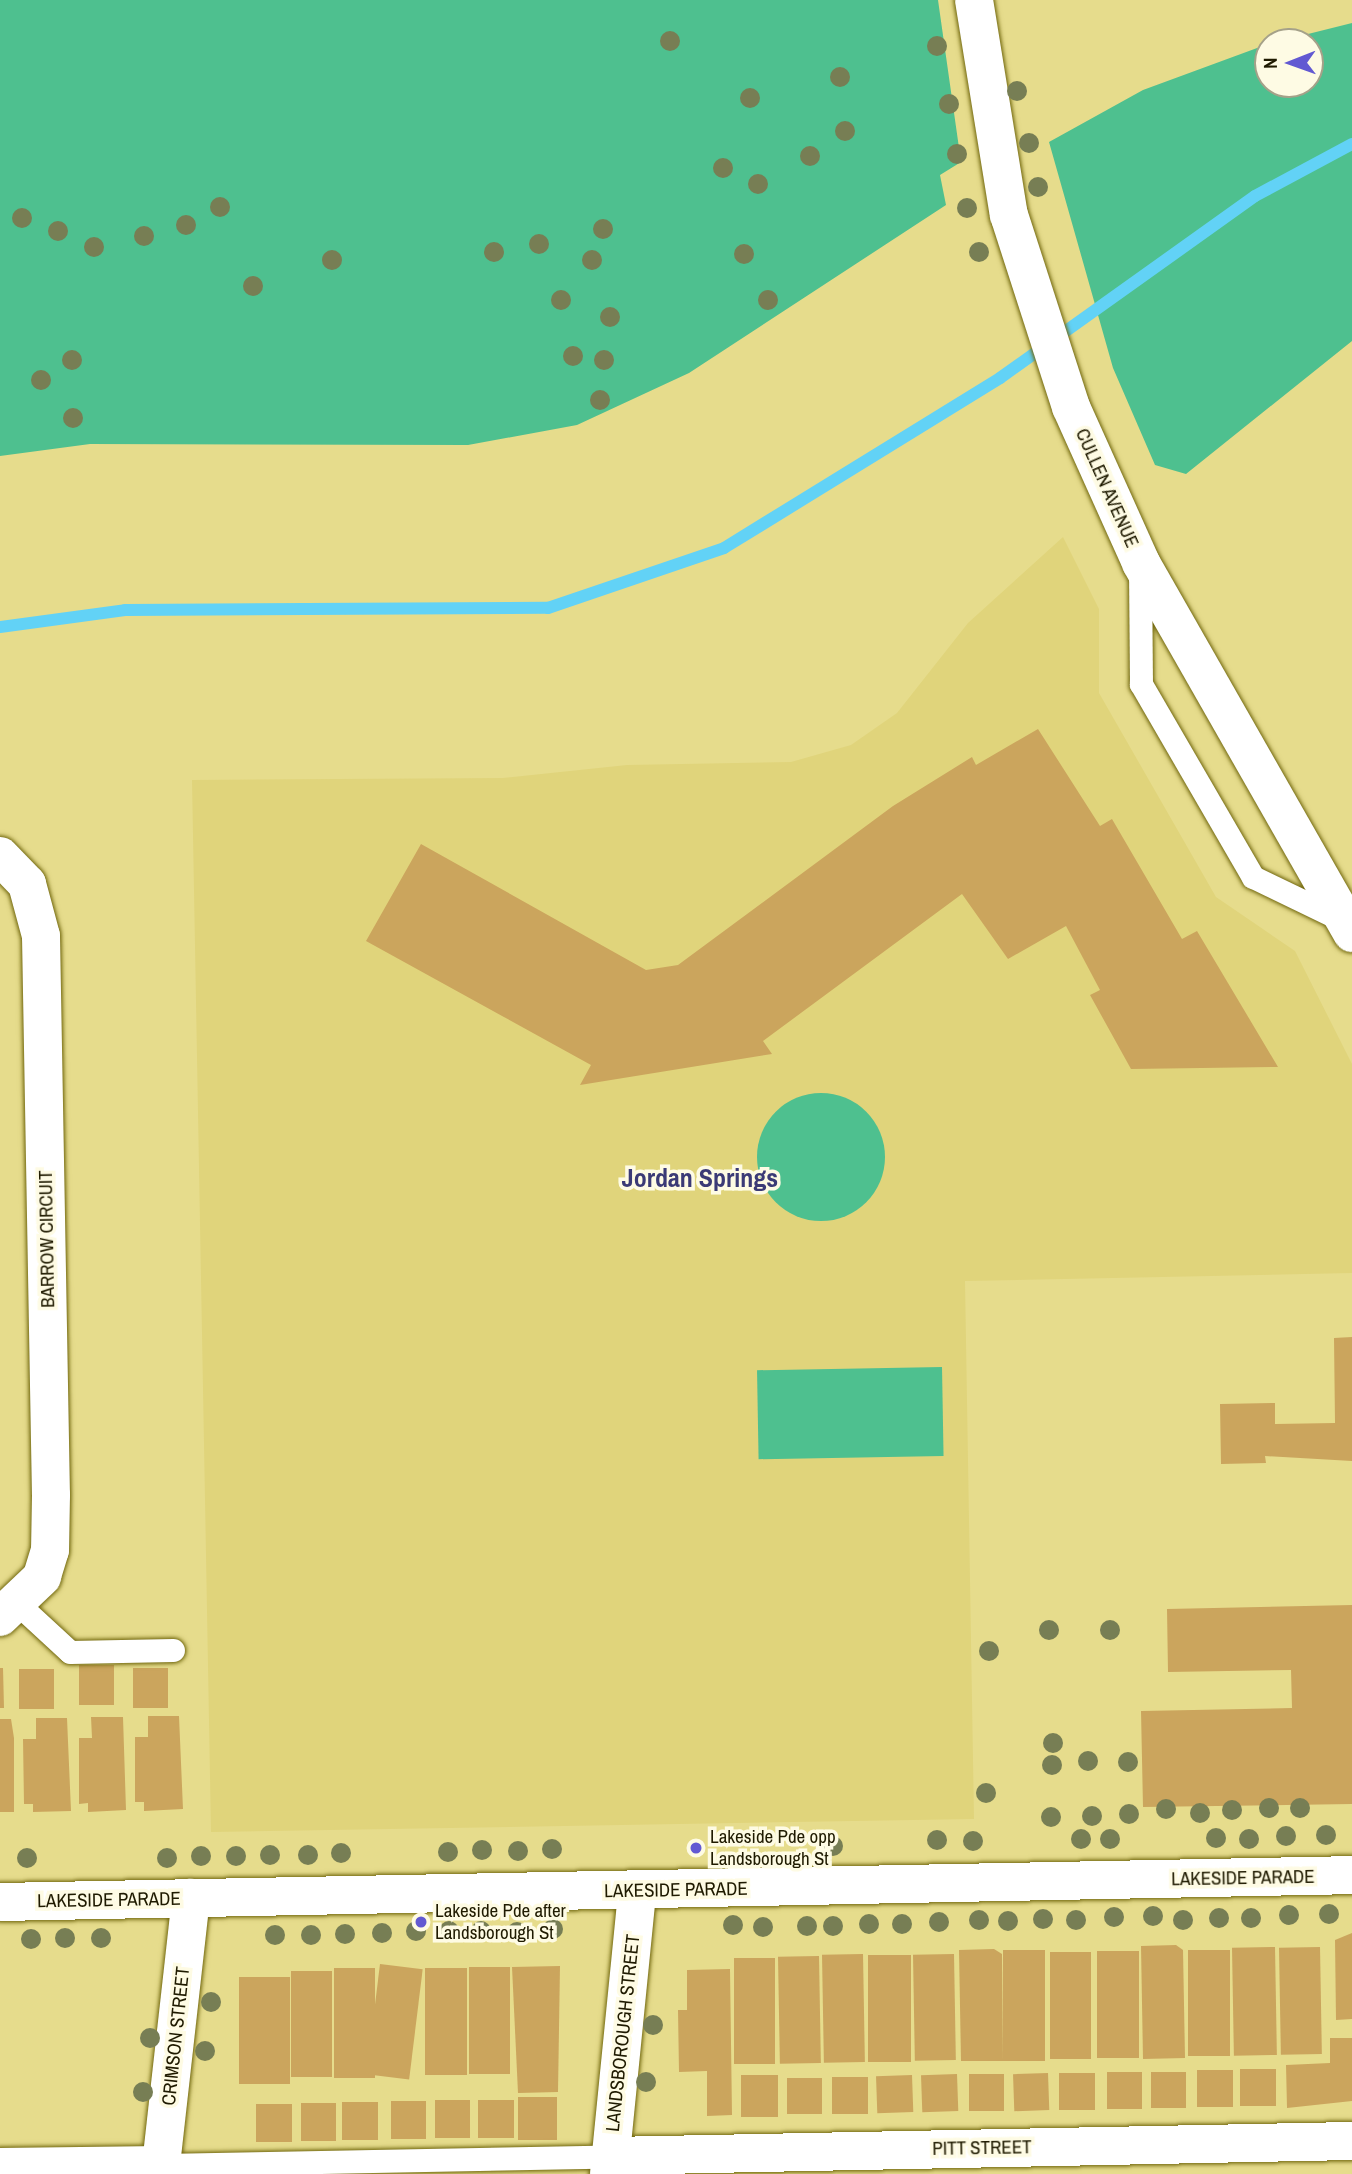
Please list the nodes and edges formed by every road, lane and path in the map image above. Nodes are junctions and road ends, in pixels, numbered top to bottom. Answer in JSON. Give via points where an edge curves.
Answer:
{"nodes":[{"id":1,"x":974,"y":0,"type":"edge"},
{"id":2,"x":1141,"y":563,"type":"junction"},
{"id":3,"x":0,"y":856,"type":"edge"},
{"id":4,"x":1349,"y":928,"type":"edge"},
{"id":5,"x":10,"y":1611,"type":"edge"},
{"id":6,"x":173,"y":1650,"type":"dead end"},
{"id":7,"x":1352,"y":1875,"type":"edge"},
{"id":8,"x":637,"y":1891,"type":"junction"},
{"id":9,"x":191,"y":1898,"type":"junction"},
{"id":10,"x":0,"y":1902,"type":"edge"},
{"id":11,"x":1352,"y":2141,"type":"edge"},
{"id":12,"x":1054,"y":2160,"type":"edge"},
{"id":13,"x":610,"y":2165,"type":"edge"},
{"id":14,"x":0,"y":2167,"type":"edge"},
{"id":15,"x":161,"y":2170,"type":"edge"}],
"edges":[{"from":1,"to":2,"type":"street","name":"CULLEN AVENUE","via":[[993,144],[1022,262],[1071,407]]},
{"from":2,"to":4,"type":"street","name":"CULLEN AVENUE"},
{"from":2,"to":4,"type":"lane","via":[[1141,684],[1253,877]]},
{"from":3,"to":5,"type":"street","name":"BARROW CIRCUIT","via":[[27,884],[38,909],[50,1550],[42,1577]]},
{"from":5,"to":6,"type":"lane","via":[[70,1651]]},
{"from":7,"to":8,"type":"street","name":"LAKESIDE PARADE"},
{"from":8,"to":9,"type":"street","name":"LAKESIDE PARADE"},
{"from":8,"to":13,"type":"street","name":"LANDSBOROUGH STREET"},
{"from":9,"to":10,"type":"street","name":"LAKESIDE PARADE"},
{"from":9,"to":15,"type":"street","name":"CRIMSON STREET"},
{"from":11,"to":12,"type":"street","name":"PITT STREET"},
{"from":12,"to":13,"type":"street","name":"PITT STREET"},
{"from":13,"to":15,"type":"lane"},
{"from":14,"to":15,"type":"street"}]}
